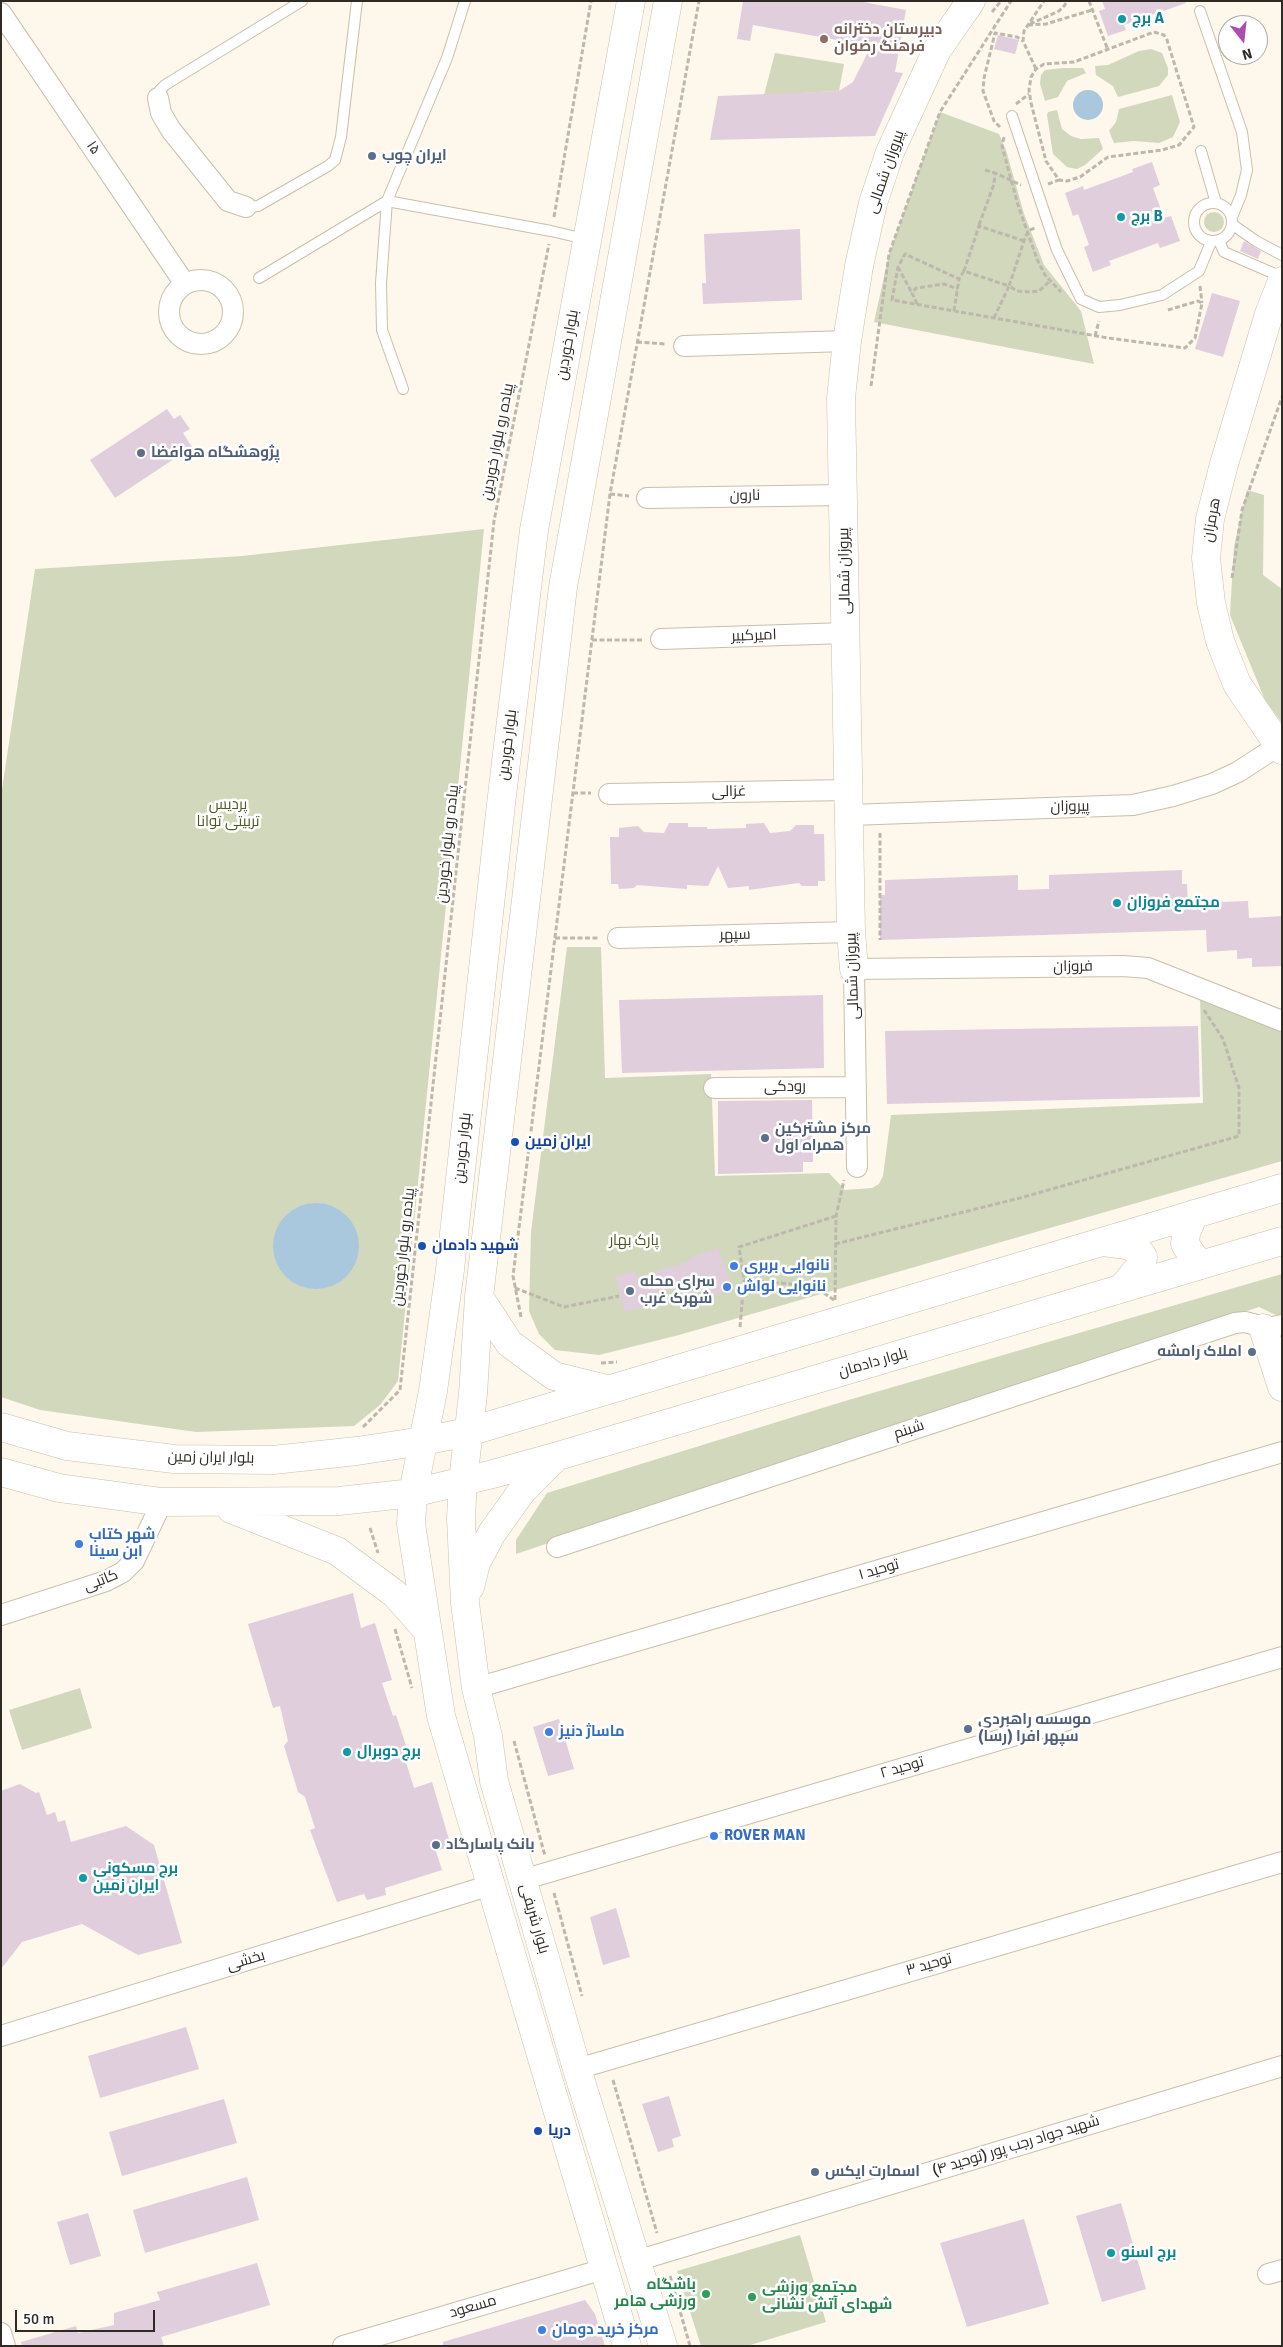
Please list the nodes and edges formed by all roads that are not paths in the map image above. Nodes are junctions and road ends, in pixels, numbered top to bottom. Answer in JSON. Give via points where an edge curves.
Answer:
{"nodes":[{"id":1,"x":302,"y":1,"type":"edge"},
{"id":2,"x":357,"y":1,"type":"edge"},
{"id":3,"x":465,"y":1,"type":"edge"},
{"id":4,"x":631,"y":1,"type":"edge"},
{"id":5,"x":668,"y":1,"type":"edge"},
{"id":6,"x":980,"y":8,"type":"edge"},
{"id":7,"x":1200,"y":11,"type":"dead end"},
{"id":8,"x":1,"y":13,"type":"edge"},
{"id":9,"x":158,"y":98,"type":"joint"},
{"id":10,"x":1012,"y":116,"type":"dead end"},
{"id":11,"x":1201,"y":151,"type":"dead end"},
{"id":12,"x":387,"y":201,"type":"junction"},
{"id":13,"x":1216,"y":203,"type":"junction"},
{"id":14,"x":246,"y":207,"type":"joint"},
{"id":15,"x":1233,"y":221,"type":"junction"},
{"id":16,"x":587,"y":240,"type":"junction"},
{"id":17,"x":1215,"y":242,"type":"junction"},
{"id":18,"x":1282,"y":255,"type":"edge"},
{"id":19,"x":1282,"y":277,"type":"edge"},
{"id":20,"x":259,"y":278,"type":"dead end"},
{"id":21,"x":1282,"y":281,"type":"edge"},
{"id":22,"x":185,"y":284,"type":"dead end"},
{"id":23,"x":1276,"y":315,"type":"edge"},
{"id":24,"x":846,"y":341,"type":"junction"},
{"id":25,"x":684,"y":346,"type":"road end"},
{"id":26,"x":403,"y":389,"type":"dead end"},
{"id":27,"x":844,"y":494,"type":"junction"},
{"id":28,"x":647,"y":498,"type":"dead end"},
{"id":29,"x":846,"y":633,"type":"junction"},
{"id":30,"x":661,"y":639,"type":"road end"},
{"id":31,"x":1280,"y":748,"type":"edge"},
{"id":32,"x":609,"y":794,"type":"dead end"},
{"id":33,"x":849,"y":802,"type":"junction"},
{"id":34,"x":851,"y":932,"type":"junction"},
{"id":35,"x":618,"y":938,"type":"road end"},
{"id":36,"x":854,"y":969,"type":"junction"},
{"id":37,"x":1282,"y":1021,"type":"edge"},
{"id":38,"x":856,"y":1086,"type":"junction"},
{"id":39,"x":714,"y":1088,"type":"dead end"},
{"id":40,"x":857,"y":1167,"type":"road end"},
{"id":41,"x":1282,"y":1188,"type":"edge"},
{"id":42,"x":1194,"y":1214,"type":"junction"},
{"id":43,"x":1282,"y":1241,"type":"edge"},
{"id":44,"x":1100,"y":1242,"type":"junction"},
{"id":45,"x":1201,"y":1264,"type":"junction"},
{"id":46,"x":1122,"y":1288,"type":"junction"},
{"id":47,"x":478,"y":1297,"type":"junction"},
{"id":48,"x":1272,"y":1326,"type":"edge"},
{"id":49,"x":1282,"y":1387,"type":"edge"},
{"id":50,"x":607,"y":1389,"type":"junction"},
{"id":51,"x":1,"y":1427,"type":"edge"},
{"id":52,"x":468,"y":1432,"type":"junction"},
{"id":53,"x":423,"y":1441,"type":"junction"},
{"id":54,"x":1282,"y":1452,"type":"edge"},
{"id":55,"x":558,"y":1456,"type":"junction"},
{"id":56,"x":1,"y":1472,"type":"edge"},
{"id":57,"x":463,"y":1481,"type":"junction"},
{"id":58,"x":413,"y":1493,"type":"junction"},
{"id":59,"x":162,"y":1502,"type":"junction"},
{"id":60,"x":213,"y":1503,"type":"junction"},
{"id":61,"x":557,"y":1547,"type":"dead end"},
{"id":62,"x":465,"y":1603,"type":"junction"},
{"id":63,"x":1,"y":1615,"type":"edge"},
{"id":64,"x":426,"y":1629,"type":"junction"},
{"id":65,"x":1282,"y":1657,"type":"edge"},
{"id":66,"x":476,"y":1688,"type":"junction"},
{"id":67,"x":1282,"y":1862,"type":"edge"},
{"id":68,"x":522,"y":1880,"type":"junction"},
{"id":69,"x":491,"y":1885,"type":"junction"},
{"id":70,"x":1,"y":2036,"type":"edge"},
{"id":71,"x":1282,"y":2066,"type":"edge"},
{"id":72,"x":577,"y":2069,"type":"junction"},
{"id":73,"x":614,"y":2188,"type":"junction"},
{"id":74,"x":584,"y":2198,"type":"junction"},
{"id":75,"x":636,"y":2261,"type":"junction"},
{"id":76,"x":604,"y":2268,"type":"junction"},
{"id":77,"x":1,"y":2333,"type":"edge"},
{"id":78,"x":5,"y":2346,"type":"edge"},
{"id":79,"x":342,"y":2346,"type":"edge"},
{"id":80,"x":627,"y":2346,"type":"edge"},
{"id":81,"x":663,"y":2346,"type":"edge"}],
"edges":[{"from":1,"to":9,"type":"lane","via":[[165,85]]},
{"from":2,"to":14,"type":"lane","via":[[341,137],[335,160],[258,206]]},
{"from":3,"to":12,"type":"lane","via":[[447,58]]},
{"from":4,"to":16,"type":"main road","name":"بلوار خوردین"},
{"from":5,"to":47,"type":"main road","via":[[563,587]]},
{"from":6,"to":24,"type":"main road","name":"پیروزان شمالی","via":[[937,50],[890,152],[873,204]]},
{"from":7,"to":15,"type":"lane","via":[[1242,132],[1247,170]]},
{"from":8,"to":22,"type":"street","name":"۱۵"},
{"from":9,"to":14,"type":"street","via":[[161,114],[171,130],[228,201]]},
{"from":10,"to":17,"type":"lane","via":[[1050,232],[1081,299],[1098,307],[1162,295],[1199,272]]},
{"from":11,"to":13,"type":"lane"},
{"from":12,"to":16,"type":"lane"},
{"from":12,"to":20,"type":"lane"},
{"from":12,"to":26,"type":"lane","via":[[381,283],[382,330]]},
{"from":13,"to":15,"type":"lane","via":[[1223,205]]},
{"from":13,"to":17,"type":"lane","via":[[1201,207],[1194,220],[1198,234]]},
{"from":15,"to":17,"type":"lane","via":[[1231,232]]},
{"from":15,"to":18,"type":"lane","via":[[1256,241]]},
{"from":16,"to":53,"type":"main road","name":"بلوار خوردین","via":[[534,530],[500,804],[450,1270]]},
{"from":17,"to":19,"type":"lane","via":[[1224,252]]},
{"from":21,"to":23,"type":"main road","name":"هرمزان"},
{"from":23,"to":31,"type":"main road","name":"هرمزان","via":[[1224,464],[1210,519],[1206,558],[1211,603],[1220,641],[1237,684]]},
{"from":24,"to":25,"type":"street"},
{"from":24,"to":27,"type":"main road","name":"پیروزان شمالی","via":[[841,398]]},
{"from":27,"to":28,"type":"street","name":"نارون"},
{"from":27,"to":29,"type":"main road","name":"پیروزان شمالی"},
{"from":29,"to":30,"type":"street","name":"امیرکبیر"},
{"from":29,"to":33,"type":"main road","name":"پیروزان شمالی"},
{"from":31,"to":33,"type":"street","name":"پیروزان","via":[[1212,784],[1133,805]]},
{"from":32,"to":33,"type":"street","name":"غزالی"},
{"from":33,"to":34,"type":"main road","name":"پیروزان شمالی"},
{"from":34,"to":35,"type":"street","name":"سپهر"},
{"from":34,"to":36,"type":"main road","name":"پیروزان شمالی"},
{"from":36,"to":37,"type":"street","name":"فروزان","via":[[1148,968]]},
{"from":36,"to":38,"type":"street","name":"پیروزان شمالی"},
{"from":38,"to":39,"type":"street","name":"رودکی"},
{"from":38,"to":40,"type":"street","name":"پیروزان شمالی"},
{"from":41,"to":42,"type":"main road"},
{"from":42,"to":44,"type":"main road"},
{"from":42,"to":45,"type":"main road","via":[[1185,1244]]},
{"from":43,"to":45,"type":"main road","name":"بلوار دادمان"},
{"from":44,"to":46,"type":"main road","via":[[1128,1245],[1143,1257],[1142,1264]]},
{"from":44,"to":50,"type":"main road"},
{"from":45,"to":46,"type":"main road","name":"بلوار دادمان"},
{"from":46,"to":55,"type":"main road","name":"بلوار دادمان"},
{"from":47,"to":50,"type":"main road","via":[[509,1343],[554,1376]]},
{"from":47,"to":52,"type":"main road"},
{"from":48,"to":49,"type":"main road"},
{"from":48,"to":61,"type":"street","name":"شبنم","via":[[1235,1323]]},
{"from":50,"to":52,"type":"main road"},
{"from":51,"to":53,"type":"main road","name":"بلوار ایران زمین","via":[[67,1446],[174,1459],[273,1460]]},
{"from":52,"to":53,"type":"main road","name":"بلوار ایران زمین"},
{"from":52,"to":57,"type":"main road"},
{"from":53,"to":58,"type":"main road","name":"بلوار خوردین"},
{"from":54,"to":66,"type":"street","name":"توحید ۱"},
{"from":55,"to":57,"type":"main road","name":"بلوار دادمان"},
{"from":55,"to":62,"type":"main road","via":[[522,1491],[492,1533],[476,1564]]},
{"from":56,"to":59,"type":"main road","via":[[58,1488]]},
{"from":57,"to":58,"type":"main road","name":"بلوار دادمان"},
{"from":57,"to":62,"type":"main road","name":"بلوار شریفی","via":[[461,1518]]},
{"from":58,"to":60,"type":"main road","via":[[339,1501]]},
{"from":58,"to":64,"type":"main road","name":"بلوار شریفی","via":[[411,1524]]},
{"from":59,"to":60,"type":"main road"},
{"from":59,"to":63,"type":"street","name":"کاتبی","via":[[134,1561],[123,1572],[106,1581]]},
{"from":60,"to":64,"type":"main road","via":[[337,1551],[395,1594]]},
{"from":62,"to":66,"type":"main road","name":"بلوار شریفی"},
{"from":64,"to":69,"type":"main road","name":"بلوار شریفی","via":[[441,1716]]},
{"from":65,"to":68,"type":"street","name":"توحید ۲"},
{"from":66,"to":68,"type":"main road","name":"بلوار شریفی","via":[[488,1736],[494,1781]]},
{"from":67,"to":72,"type":"street","name":"توحید ۳"},
{"from":68,"to":72,"type":"main road","name":"بلوار شریفی"},
{"from":69,"to":70,"type":"street","name":"بخشی"},
{"from":69,"to":74,"type":"main road","name":"بلوار شریفی"},
{"from":71,"to":75,"type":"street","name":"شهید جواد رجب پور (توحید ۴)"},
{"from":72,"to":73,"type":"main road","name":"بلوار شریفی"},
{"from":73,"to":74,"type":"main road"},
{"from":73,"to":75,"type":"main road","name":"بلوار شریفی"},
{"from":74,"to":76,"type":"main road","name":"بلوار شریفی"},
{"from":75,"to":81,"type":"main road","name":"بلوار شریفی"},
{"from":76,"to":79,"type":"street","name":"مسعود"},
{"from":76,"to":80,"type":"main road","name":"بلوار شریفی"},
{"from":77,"to":78,"type":"street"}]}
